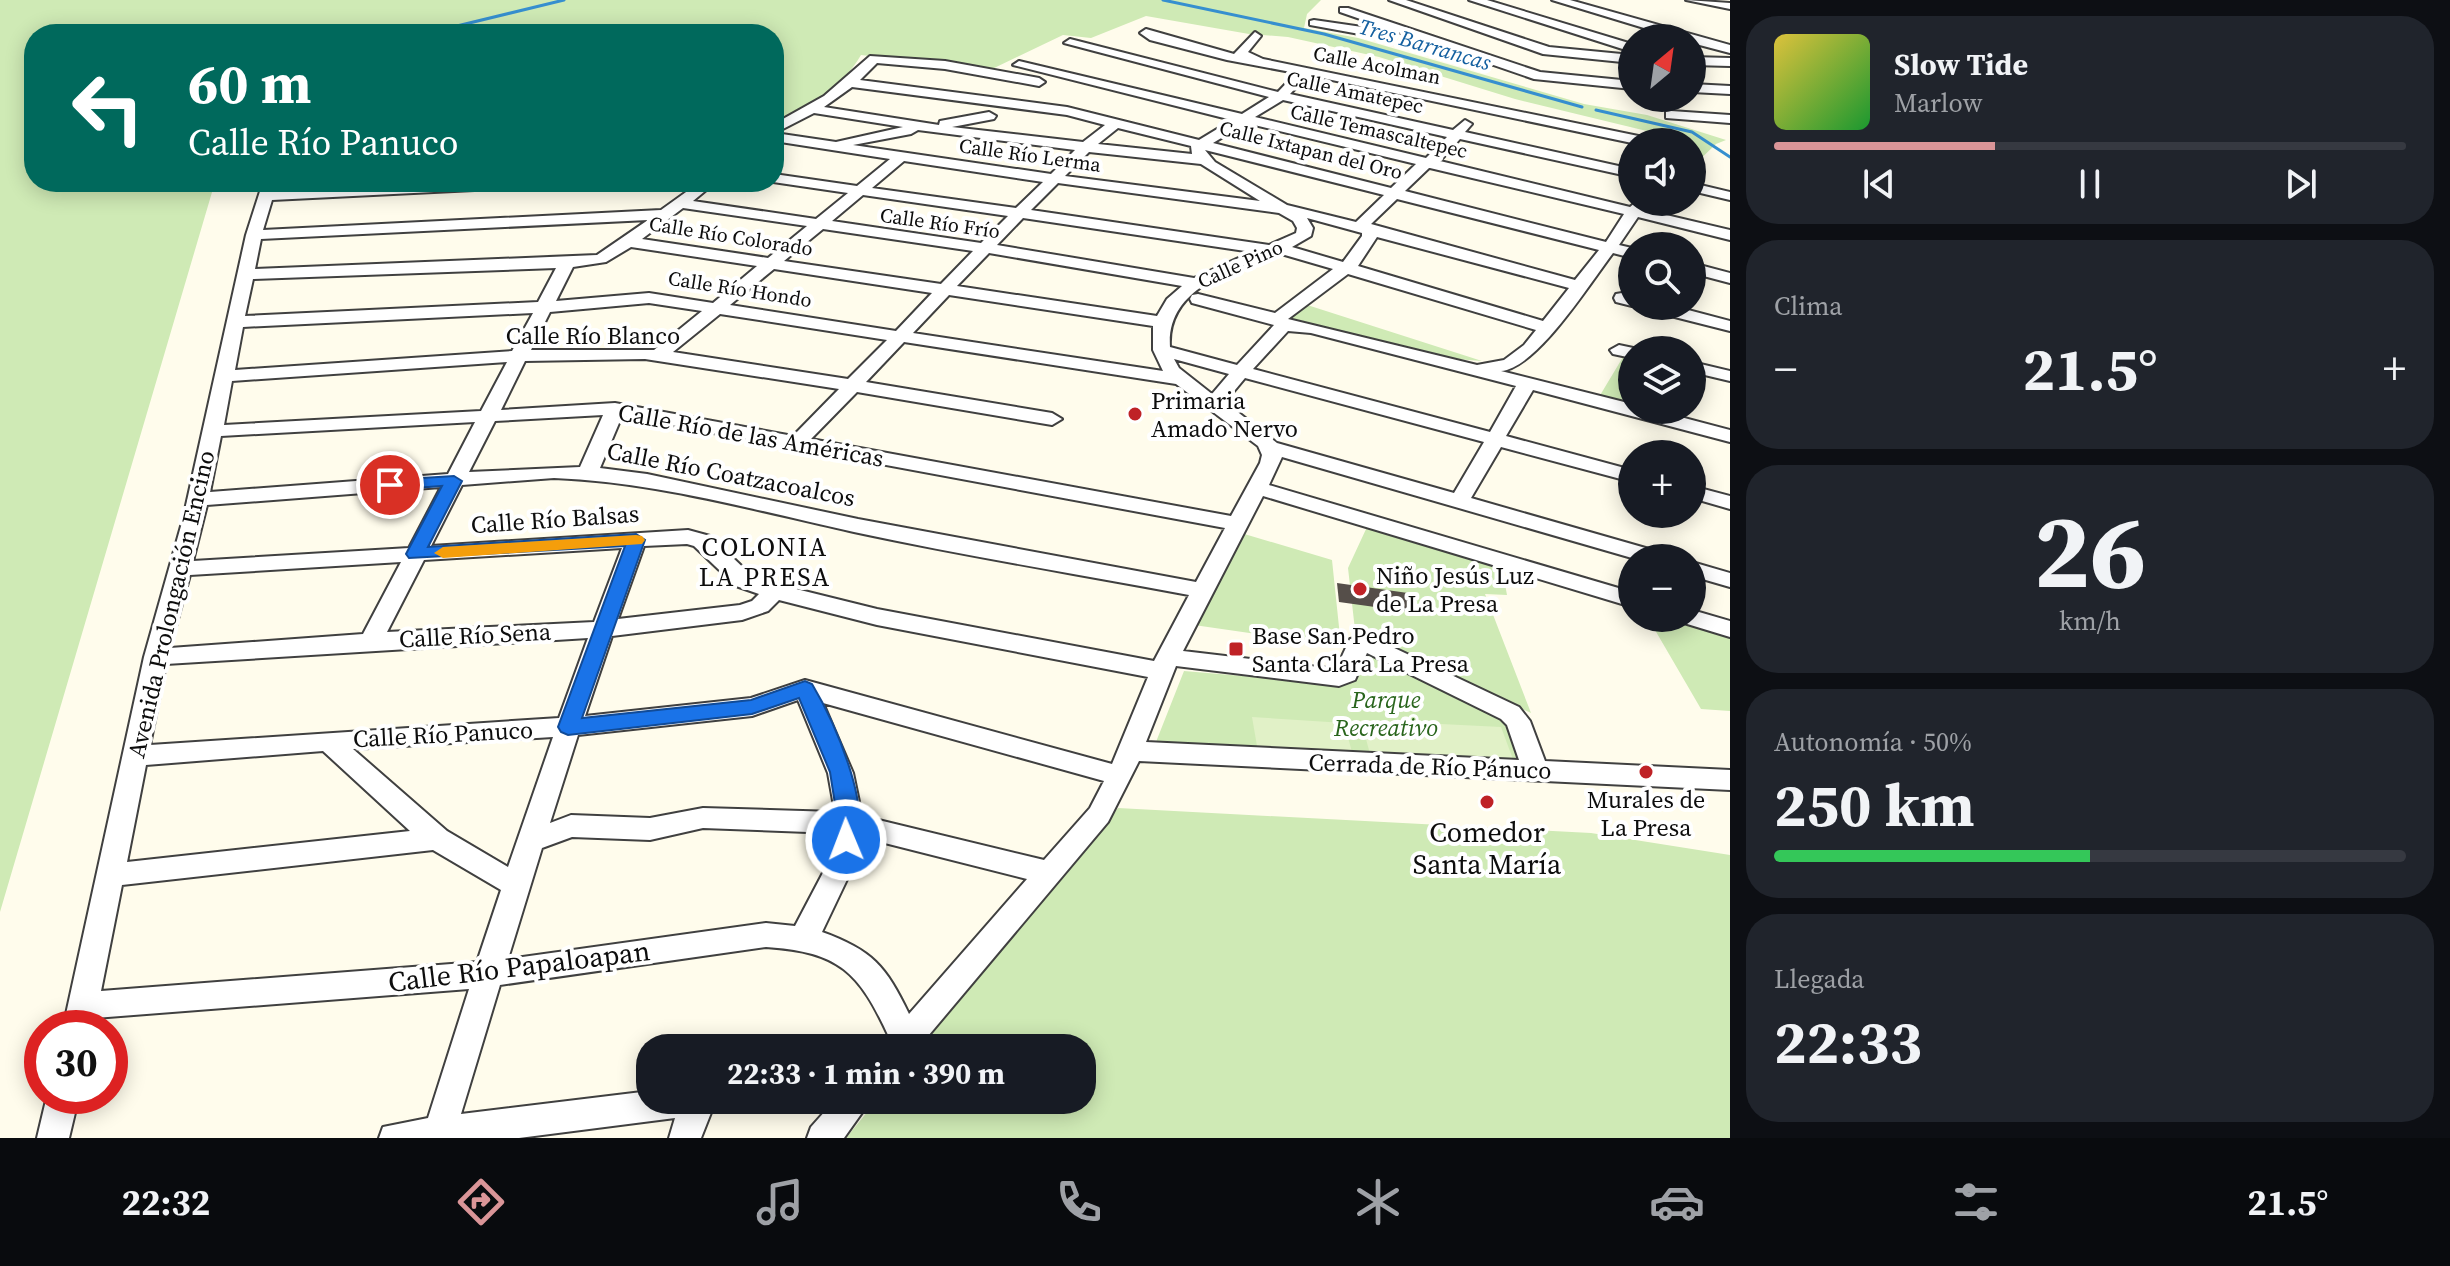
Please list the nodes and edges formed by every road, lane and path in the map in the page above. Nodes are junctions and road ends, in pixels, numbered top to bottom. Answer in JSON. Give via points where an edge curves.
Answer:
{"nodes":[{"id":1,"x":1395,"y":0,"type":"edge"},
{"id":2,"x":1475,"y":0,"type":"edge"},
{"id":3,"x":1558,"y":0,"type":"edge"},
{"id":4,"x":1692,"y":0,"type":"edge"},
{"id":5,"x":1730,"y":6,"type":"edge"},
{"id":6,"x":1344,"y":10,"type":"dead end"},
{"id":7,"x":1314,"y":23,"type":"dead end"},
{"id":8,"x":1642,"y":24,"type":"edge"},
{"id":9,"x":1146,"y":33,"type":"dead end"},
{"id":10,"x":1255,"y":36,"type":"dead end"},
{"id":11,"x":1417,"y":36,"type":"junction"},
{"id":12,"x":1706,"y":42,"type":"edge"},
{"id":13,"x":1070,"y":43,"type":"dead end"},
{"id":14,"x":1618,"y":44,"type":"edge"},
{"id":15,"x":1730,"y":49,"type":"edge"},
{"id":16,"x":1318,"y":58,"type":"dead end"},
{"id":17,"x":1618,"y":58,"type":"edge"},
{"id":18,"x":1706,"y":61,"type":"edge"},
{"id":19,"x":1730,"y":62,"type":"edge"},
{"id":20,"x":1269,"y":64,"type":"junction"},
{"id":21,"x":1019,"y":65,"type":"dead end"},
{"id":22,"x":1305,"y":71,"type":"junction"},
{"id":23,"x":1329,"y":75,"type":"junction"},
{"id":24,"x":1002,"y":76,"type":"junction"},
{"id":25,"x":852,"y":83,"type":"junction"},
{"id":26,"x":1618,"y":84,"type":"edge"},
{"id":27,"x":1706,"y":89,"type":"edge"},
{"id":28,"x":1730,"y":90,"type":"edge"},
{"id":29,"x":1062,"y":92,"type":"junction"},
{"id":30,"x":1281,"y":96,"type":"junction"},
{"id":31,"x":977,"y":99,"type":"junction"},
{"id":32,"x":812,"y":109,"type":"junction"},
{"id":33,"x":1671,"y":115,"type":"dead end"},
{"id":34,"x":989,"y":116,"type":"junction"},
{"id":35,"x":1730,"y":119,"type":"edge"},
{"id":36,"x":1244,"y":120,"type":"junction"},
{"id":37,"x":1467,"y":121,"type":"dead end"},
{"id":38,"x":1115,"y":123,"type":"junction"},
{"id":39,"x":784,"y":124,"type":"edge"},
{"id":40,"x":927,"y":127,"type":"junction"},
{"id":41,"x":1458,"y":134,"type":"junction"},
{"id":42,"x":1618,"y":136,"type":"edge"},
{"id":43,"x":784,"y":139,"type":"edge"},
{"id":44,"x":1032,"y":140,"type":"junction"},
{"id":45,"x":821,"y":146,"type":"junction"},
{"id":46,"x":1086,"y":147,"type":"junction"},
{"id":47,"x":784,"y":152,"type":"edge"},
{"id":48,"x":1201,"y":153,"type":"junction"},
{"id":49,"x":901,"y":157,"type":"junction"},
{"id":50,"x":1428,"y":163,"type":"junction"},
{"id":51,"x":1069,"y":164,"type":"junction"},
{"id":52,"x":1618,"y":170,"type":"edge"},
{"id":53,"x":784,"y":179,"type":"edge"},
{"id":54,"x":1056,"y":179,"type":"junction"},
{"id":55,"x":864,"y":189,"type":"junction"},
{"id":56,"x":1706,"y":190,"type":"edge"},
{"id":57,"x":266,"y":192,"type":"edge"},
{"id":58,"x":694,"y":192,"type":"edge"},
{"id":59,"x":1395,"y":193,"type":"junction"},
{"id":60,"x":1730,"y":196,"type":"edge"},
{"id":61,"x":1618,"y":202,"type":"edge"},
{"id":62,"x":678,"y":203,"type":"junction"},
{"id":63,"x":1282,"y":208,"type":"junction"},
{"id":64,"x":1022,"y":212,"type":"junction"},
{"id":65,"x":662,"y":215,"type":"junction"},
{"id":66,"x":1633,"y":216,"type":"edge"},
{"id":67,"x":1669,"y":216,"type":"edge"},
{"id":68,"x":819,"y":225,"type":"junction"},
{"id":69,"x":1364,"y":227,"type":"junction"},
{"id":70,"x":254,"y":235,"type":"junction"},
{"id":71,"x":1730,"y":235,"type":"edge"},
{"id":72,"x":628,"y":242,"type":"junction"},
{"id":73,"x":1271,"y":248,"type":"junction"},
{"id":74,"x":1609,"y":248,"type":"junction"},
{"id":75,"x":984,"y":249,"type":"junction"},
{"id":76,"x":1618,"y":250,"type":"edge"},
{"id":77,"x":567,"y":263,"type":"junction"},
{"id":78,"x":772,"y":265,"type":"junction"},
{"id":79,"x":1345,"y":269,"type":"junction"},
{"id":80,"x":1706,"y":272,"type":"edge"},
{"id":81,"x":248,"y":274,"type":"junction"},
{"id":82,"x":1730,"y":278,"type":"edge"},
{"id":83,"x":1579,"y":286,"type":"junction"},
{"id":84,"x":944,"y":291,"type":"junction"},
{"id":85,"x":1196,"y":291,"type":"junction"},
{"id":86,"x":546,"y":306,"type":"junction"},
{"id":87,"x":719,"y":307,"type":"junction"},
{"id":88,"x":1706,"y":320,"type":"edge"},
{"id":89,"x":238,"y":322,"type":"junction"},
{"id":90,"x":1160,"y":322,"type":"junction"},
{"id":91,"x":1281,"y":322,"type":"junction"},
{"id":92,"x":1730,"y":326,"type":"edge"},
{"id":93,"x":1548,"y":328,"type":"junction"},
{"id":94,"x":900,"y":337,"type":"junction"},
{"id":95,"x":1162,"y":350,"type":"junction"},
{"id":96,"x":659,"y":355,"type":"junction"},
{"id":97,"x":518,"y":356,"type":"junction"},
{"id":98,"x":1443,"y":361,"type":"junction"},
{"id":99,"x":1706,"y":370,"type":"edge"},
{"id":100,"x":1239,"y":372,"type":"junction"},
{"id":101,"x":225,"y":376,"type":"junction"},
{"id":102,"x":1730,"y":376,"type":"edge"},
{"id":103,"x":1183,"y":380,"type":"junction"},
{"id":104,"x":1528,"y":382,"type":"junction"},
{"id":105,"x":850,"y":386,"type":"junction"},
{"id":106,"x":1214,"y":403,"type":"junction"},
{"id":107,"x":1618,"y":406,"type":"edge"},
{"id":108,"x":615,"y":409,"type":"junction"},
{"id":109,"x":490,"y":414,"type":"junction"},
{"id":110,"x":1052,"y":419,"type":"dead end"},
{"id":111,"x":1685,"y":424,"type":"edge"},
{"id":112,"x":212,"y":431,"type":"junction"},
{"id":113,"x":1730,"y":436,"type":"edge"},
{"id":114,"x":1494,"y":439,"type":"junction"},
{"id":115,"x":1266,"y":442,"type":"junction"},
{"id":116,"x":797,"y":443,"type":"junction"},
{"id":117,"x":588,"y":472,"type":"junction"},
{"id":118,"x":1618,"y":472,"type":"edge"},
{"id":119,"x":454,"y":481,"type":"junction"},
{"id":120,"x":1257,"y":488,"type":"junction"},
{"id":121,"x":1706,"y":496,"type":"edge"},
{"id":122,"x":198,"y":499,"type":"junction"},
{"id":123,"x":1460,"y":500,"type":"junction"},
{"id":124,"x":1730,"y":503,"type":"edge"},
{"id":125,"x":1237,"y":524,"type":"junction"},
{"id":126,"x":636,"y":540,"type":"junction"},
{"id":127,"x":1618,"y":547,"type":"edge"},
{"id":128,"x":415,"y":554,"type":"junction"},
{"id":129,"x":178,"y":569,"type":"junction"},
{"id":130,"x":1706,"y":573,"type":"edge"},
{"id":131,"x":1730,"y":580,"type":"edge"},
{"id":132,"x":1201,"y":590,"type":"junction"},
{"id":133,"x":774,"y":591,"type":"junction"},
{"id":134,"x":1618,"y":596,"type":"edge"},
{"id":135,"x":1706,"y":622,"type":"edge"},
{"id":136,"x":602,"y":629,"type":"junction"},
{"id":137,"x":1730,"y":629,"type":"edge"},
{"id":138,"x":371,"y":641,"type":"junction"},
{"id":139,"x":156,"y":657,"type":"junction"},
{"id":140,"x":1165,"y":664,"type":"junction"},
{"id":141,"x":805,"y":689,"type":"junction"},
{"id":142,"x":568,"y":727,"type":"junction"},
{"id":143,"x":328,"y":741,"type":"junction"},
{"id":144,"x":1131,"y":751,"type":"junction"},
{"id":145,"x":135,"y":756,"type":"junction"},
{"id":146,"x":1535,"y":770,"type":"junction"},
{"id":147,"x":1120,"y":776,"type":"junction"},
{"id":148,"x":1730,"y":780,"type":"edge"},
{"id":149,"x":849,"y":823,"type":"junction"},
{"id":150,"x":437,"y":839,"type":"junction"},
{"id":151,"x":530,"y":841,"type":"junction"},
{"id":152,"x":1050,"y":873,"type":"junction"},
{"id":153,"x":110,"y":875,"type":"junction"},
{"id":154,"x":516,"y":885,"type":"junction"},
{"id":155,"x":803,"y":939,"type":"junction"},
{"id":156,"x":490,"y":974,"type":"junction"},
{"id":157,"x":82,"y":1010,"type":"edge"},
{"id":158,"x":128,"y":1012,"type":"edge"},
{"id":159,"x":898,"y":1034,"type":"edge"},
{"id":160,"x":912,"y":1034,"type":"edge"},
{"id":161,"x":636,"y":1109,"type":"edge"},
{"id":162,"x":59,"y":1114,"type":"edge"},
{"id":163,"x":694,"y":1114,"type":"edge"},
{"id":164,"x":843,"y":1114,"type":"edge"},
{"id":165,"x":439,"y":1136,"type":"edge"},
{"id":166,"x":53,"y":1138,"type":"edge"},
{"id":167,"x":395,"y":1138,"type":"edge"},
{"id":168,"x":685,"y":1138,"type":"edge"},
{"id":169,"x":823,"y":1138,"type":"edge"}],
"edges":[{"from":1,"to":17,"type":"street","via":[[1547,51]]},
{"from":2,"to":14,"type":"street"},
{"from":3,"to":8,"type":"street"},
{"from":4,"to":5,"type":"street"},
{"from":6,"to":11,"type":"street"},
{"from":7,"to":11,"type":"street"},
{"from":9,"to":20,"type":"street","name":"Calle Acolman"},
{"from":10,"to":20,"type":"street","via":[[1240,53]]},
{"from":11,"to":26,"type":"street","via":[[1538,76]]},
{"from":12,"to":15,"type":"street"},
{"from":13,"to":30,"type":"street","name":"Calle Amatepec"},
{"from":16,"to":23,"type":"street","via":[[1310,67]]},
{"from":18,"to":19,"type":"street"},
{"from":20,"to":22,"type":"street","name":"Calle Acolman"},
{"from":21,"to":29,"type":"street","name":"Calle Temascaltepec"},
{"from":22,"to":23,"type":"street","name":"Calle Acolman"},
{"from":22,"to":30,"type":"street"},
{"from":23,"to":42,"type":"street","name":"Calle Acolman"},
{"from":24,"to":25,"type":"street","via":[[874,59]]},
{"from":24,"to":29,"type":"street"},
{"from":24,"to":31,"type":"street"},
{"from":25,"to":31,"type":"street","name":"Calle Ixtapan del Oro"},
{"from":25,"to":32,"type":"street"},
{"from":27,"to":28,"type":"street"},
{"from":29,"to":31,"type":"street","name":"Calle Ixtapan del Oro"},
{"from":29,"to":36,"type":"street","name":"Calle Temascaltepec"},
{"from":29,"to":38,"type":"street","name":"Calle Ixtapan del Oro"},
{"from":30,"to":36,"type":"street"},
{"from":30,"to":41,"type":"street","name":"Calle Amatepec"},
{"from":31,"to":34,"type":"street"},
{"from":32,"to":39,"type":"street"},
{"from":32,"to":40,"type":"street"},
{"from":33,"to":35,"type":"street"},
{"from":34,"to":40,"type":"street"},
{"from":34,"to":44,"type":"street"},
{"from":36,"to":48,"type":"street"},
{"from":36,"to":50,"type":"street","name":"Calle Temascaltepec"},
{"from":37,"to":41,"type":"street"},
{"from":38,"to":46,"type":"street"},
{"from":38,"to":48,"type":"street","name":"Calle Ixtapan del Oro"},
{"from":40,"to":44,"type":"street"},
{"from":40,"to":45,"type":"street"},
{"from":41,"to":50,"type":"street"},
{"from":41,"to":52,"type":"street","name":"Calle Amatepec"},
{"from":43,"to":45,"type":"street","name":"Calle Río Lerma"},
{"from":44,"to":46,"type":"street"},
{"from":44,"to":51,"type":"street"},
{"from":45,"to":47,"type":"street"},
{"from":45,"to":49,"type":"street","name":"Calle Río Lerma"},
{"from":46,"to":48,"type":"street"},
{"from":46,"to":51,"type":"street"},
{"from":48,"to":59,"type":"street","name":"Calle Ixtapan del Oro"},
{"from":48,"to":63,"type":"street","name":"Calle Pino"},
{"from":49,"to":54,"type":"street","name":"Calle Río Lerma"},
{"from":49,"to":55,"type":"street"},
{"from":50,"to":59,"type":"street"},
{"from":50,"to":61,"type":"street","name":"Calle Temascaltepec"},
{"from":51,"to":54,"type":"street"},
{"from":53,"to":55,"type":"street"},
{"from":54,"to":63,"type":"street","name":"Calle Río Lerma"},
{"from":54,"to":64,"type":"street"},
{"from":55,"to":64,"type":"street"},
{"from":55,"to":68,"type":"street"},
{"from":56,"to":60,"type":"street"},
{"from":57,"to":70,"type":"street","name":"Avenida Prolongación Encino"},
{"from":58,"to":62,"type":"street"},
{"from":59,"to":69,"type":"street"},
{"from":59,"to":74,"type":"street","name":"Calle Ixtapan del Oro"},
{"from":62,"to":65,"type":"street"},
{"from":62,"to":68,"type":"street","name":"Calle Río Frío"},
{"from":63,"to":69,"type":"street"},
{"from":63,"to":73,"type":"street","name":"Calle Pino","via":[[1305,228],[1299,238]]},
{"from":64,"to":73,"type":"street"},
{"from":64,"to":75,"type":"street"},
{"from":65,"to":70,"type":"street"},
{"from":65,"to":72,"type":"street"},
{"from":66,"to":74,"type":"street"},
{"from":67,"to":71,"type":"street","name":"Calle Temascaltepec"},
{"from":68,"to":75,"type":"street","name":"Calle Río Frío"},
{"from":68,"to":78,"type":"street"},
{"from":69,"to":79,"type":"street","via":[[1370,236]]},
{"from":69,"to":83,"type":"street"},
{"from":70,"to":81,"type":"street","name":"Avenida Prolongación Encino"},
{"from":72,"to":77,"type":"street","name":"Calle Río Colorado","via":[[606,257]]},
{"from":72,"to":78,"type":"street","name":"Calle Río Colorado"},
{"from":73,"to":79,"type":"street"},
{"from":73,"to":85,"type":"street","name":"Calle Pino"},
{"from":74,"to":76,"type":"street","name":"Calle Ixtapan del Oro"},
{"from":74,"to":83,"type":"street"},
{"from":75,"to":84,"type":"street"},
{"from":75,"to":85,"type":"street","name":"Calle Río Frío","via":[[1081,262]]},
{"from":77,"to":81,"type":"street","name":"Calle Río Colorado"},
{"from":77,"to":86,"type":"street"},
{"from":78,"to":84,"type":"street","name":"Calle Río Colorado"},
{"from":78,"to":87,"type":"street"},
{"from":79,"to":91,"type":"street"},
{"from":79,"to":93,"type":"street"},
{"from":80,"to":82,"type":"street"},
{"from":81,"to":89,"type":"street","name":"Avenida Prolongación Encino"},
{"from":83,"to":93,"type":"street"},
{"from":84,"to":90,"type":"street","name":"Calle Río Colorado"},
{"from":84,"to":94,"type":"street"},
{"from":85,"to":90,"type":"street","name":"Calle Pino","via":[[1182,294]]},
{"from":85,"to":91,"type":"street","name":"Calle Río Frío"},
{"from":86,"to":87,"type":"street","name":"Calle Río Hondo","via":[[649,298]]},
{"from":86,"to":89,"type":"street","name":"Calle Río Hondo"},
{"from":86,"to":97,"type":"street"},
{"from":87,"to":94,"type":"street","name":"Calle Río Hondo"},
{"from":87,"to":96,"type":"street"},
{"from":88,"to":92,"type":"street"},
{"from":89,"to":101,"type":"street","name":"Avenida Prolongación Encino"},
{"from":90,"to":95,"type":"street"},
{"from":91,"to":98,"type":"street","name":"Calle Río Frío"},
{"from":91,"to":100,"type":"street"},
{"from":93,"to":98,"type":"street","via":[[1530,349],[1503,367]]},
{"from":94,"to":103,"type":"street","name":"Calle Río Hondo"},
{"from":94,"to":105,"type":"street"},
{"from":95,"to":100,"type":"street"},
{"from":95,"to":103,"type":"street"},
{"from":96,"to":97,"type":"street","name":"Calle Río Blanco"},
{"from":96,"to":105,"type":"street","name":"Calle Río Blanco"},
{"from":97,"to":101,"type":"street","name":"Calle Río Blanco"},
{"from":97,"to":109,"type":"street"},
{"from":98,"to":104,"type":"street"},
{"from":99,"to":102,"type":"street"},
{"from":100,"to":106,"type":"street"},
{"from":100,"to":114,"type":"street"},
{"from":101,"to":112,"type":"street","name":"Avenida Prolongación Encino"},
{"from":103,"to":106,"type":"street"},
{"from":104,"to":107,"type":"street"},
{"from":104,"to":114,"type":"street"},
{"from":105,"to":110,"type":"street","name":"Calle Río Blanco"},
{"from":105,"to":116,"type":"street"},
{"from":106,"to":115,"type":"street"},
{"from":108,"to":109,"type":"street","name":"Calle Río de las Américas"},
{"from":108,"to":116,"type":"street","name":"Calle Río de las Américas"},
{"from":108,"to":117,"type":"street"},
{"from":109,"to":112,"type":"street","name":"Calle Río de las Américas"},
{"from":109,"to":119,"type":"street"},
{"from":111,"to":113,"type":"street"},
{"from":112,"to":122,"type":"street","name":"Avenida Prolongación Encino"},
{"from":114,"to":118,"type":"street"},
{"from":114,"to":123,"type":"street"},
{"from":115,"to":120,"type":"street","via":[[1270,463]]},
{"from":115,"to":123,"type":"street"},
{"from":116,"to":125,"type":"street","name":"Calle Río de las Américas"},
{"from":117,"to":119,"type":"street","name":"Calle Río Coatzacoalcos"},
{"from":117,"to":132,"type":"street","name":"Calle Río Coatzacoalcos"},
{"from":119,"to":122,"type":"street","name":"Calle Río Coatzacoalcos"},
{"from":119,"to":128,"type":"street"},
{"from":120,"to":125,"type":"street"},
{"from":120,"to":134,"type":"street"},
{"from":121,"to":124,"type":"street"},
{"from":122,"to":129,"type":"street","name":"Avenida Prolongación Encino"},
{"from":123,"to":127,"type":"street"},
{"from":125,"to":132,"type":"street"},
{"from":126,"to":128,"type":"street","name":"Calle Río Balsas"},
{"from":126,"to":133,"type":"street","name":"Calle Río Balsas","via":[[694,539],[739,577]]},
{"from":126,"to":136,"type":"street"},
{"from":128,"to":129,"type":"street","name":"Calle Río Balsas"},
{"from":128,"to":138,"type":"street"},
{"from":129,"to":139,"type":"street","name":"Avenida Prolongación Encino"},
{"from":130,"to":131,"type":"street"},
{"from":132,"to":140,"type":"street"},
{"from":133,"to":136,"type":"street","name":"Calle Río Sena","via":[[760,606],[742,612]]},
{"from":133,"to":140,"type":"street","via":[[877,617]]},
{"from":135,"to":137,"type":"street"},
{"from":136,"to":138,"type":"street","name":"Calle Río Sena"},
{"from":136,"to":142,"type":"street"},
{"from":138,"to":139,"type":"street","name":"Calle Río Sena"},
{"from":139,"to":145,"type":"street","name":"Avenida Prolongación Encino"},
{"from":140,"to":144,"type":"street"},
{"from":140,"to":146,"type":"street","via":[[1343,678],[1358,645],[1369,644],[1510,713],[1518,721]]},
{"from":141,"to":142,"type":"street","name":"Calle Río Panuco","via":[[752,707]]},
{"from":141,"to":147,"type":"street"},
{"from":141,"to":149,"type":"street","via":[[840,772]]},
{"from":142,"to":143,"type":"street","name":"Calle Río Panuco"},
{"from":142,"to":151,"type":"street"},
{"from":143,"to":145,"type":"street","name":"Calle Río Panuco"},
{"from":143,"to":150,"type":"street"},
{"from":144,"to":146,"type":"street","name":"Cerrada de Río Pánuco"},
{"from":144,"to":147,"type":"street"},
{"from":145,"to":153,"type":"street","name":"Avenida Prolongación Encino"},
{"from":146,"to":148,"type":"street","name":"Cerrada de Río Pánuco"},
{"from":147,"to":152,"type":"street","via":[[1099,815]]},
{"from":149,"to":151,"type":"street","via":[[703,818],[650,829],[571,826]]},
{"from":149,"to":152,"type":"street"},
{"from":149,"to":155,"type":"street","via":[[832,886]]},
{"from":150,"to":153,"type":"street"},
{"from":150,"to":154,"type":"street"},
{"from":151,"to":154,"type":"street"},
{"from":152,"to":160,"type":"street"},
{"from":153,"to":157,"type":"street","name":"Avenida Prolongación Encino"},
{"from":154,"to":156,"type":"street"},
{"from":155,"to":156,"type":"street","name":"Calle Río Papaloapan","via":[[766,935]]},
{"from":155,"to":159,"type":"street","name":"Calle Río Papaloapan","via":[[869,972]]},
{"from":156,"to":158,"type":"street","name":"Calle Río Papaloapan"},
{"from":156,"to":165,"type":"street"},
{"from":161,"to":165,"type":"street"},
{"from":162,"to":166,"type":"street"},
{"from":163,"to":168,"type":"street"},
{"from":164,"to":169,"type":"street"},
{"from":165,"to":167,"type":"street"}]}
